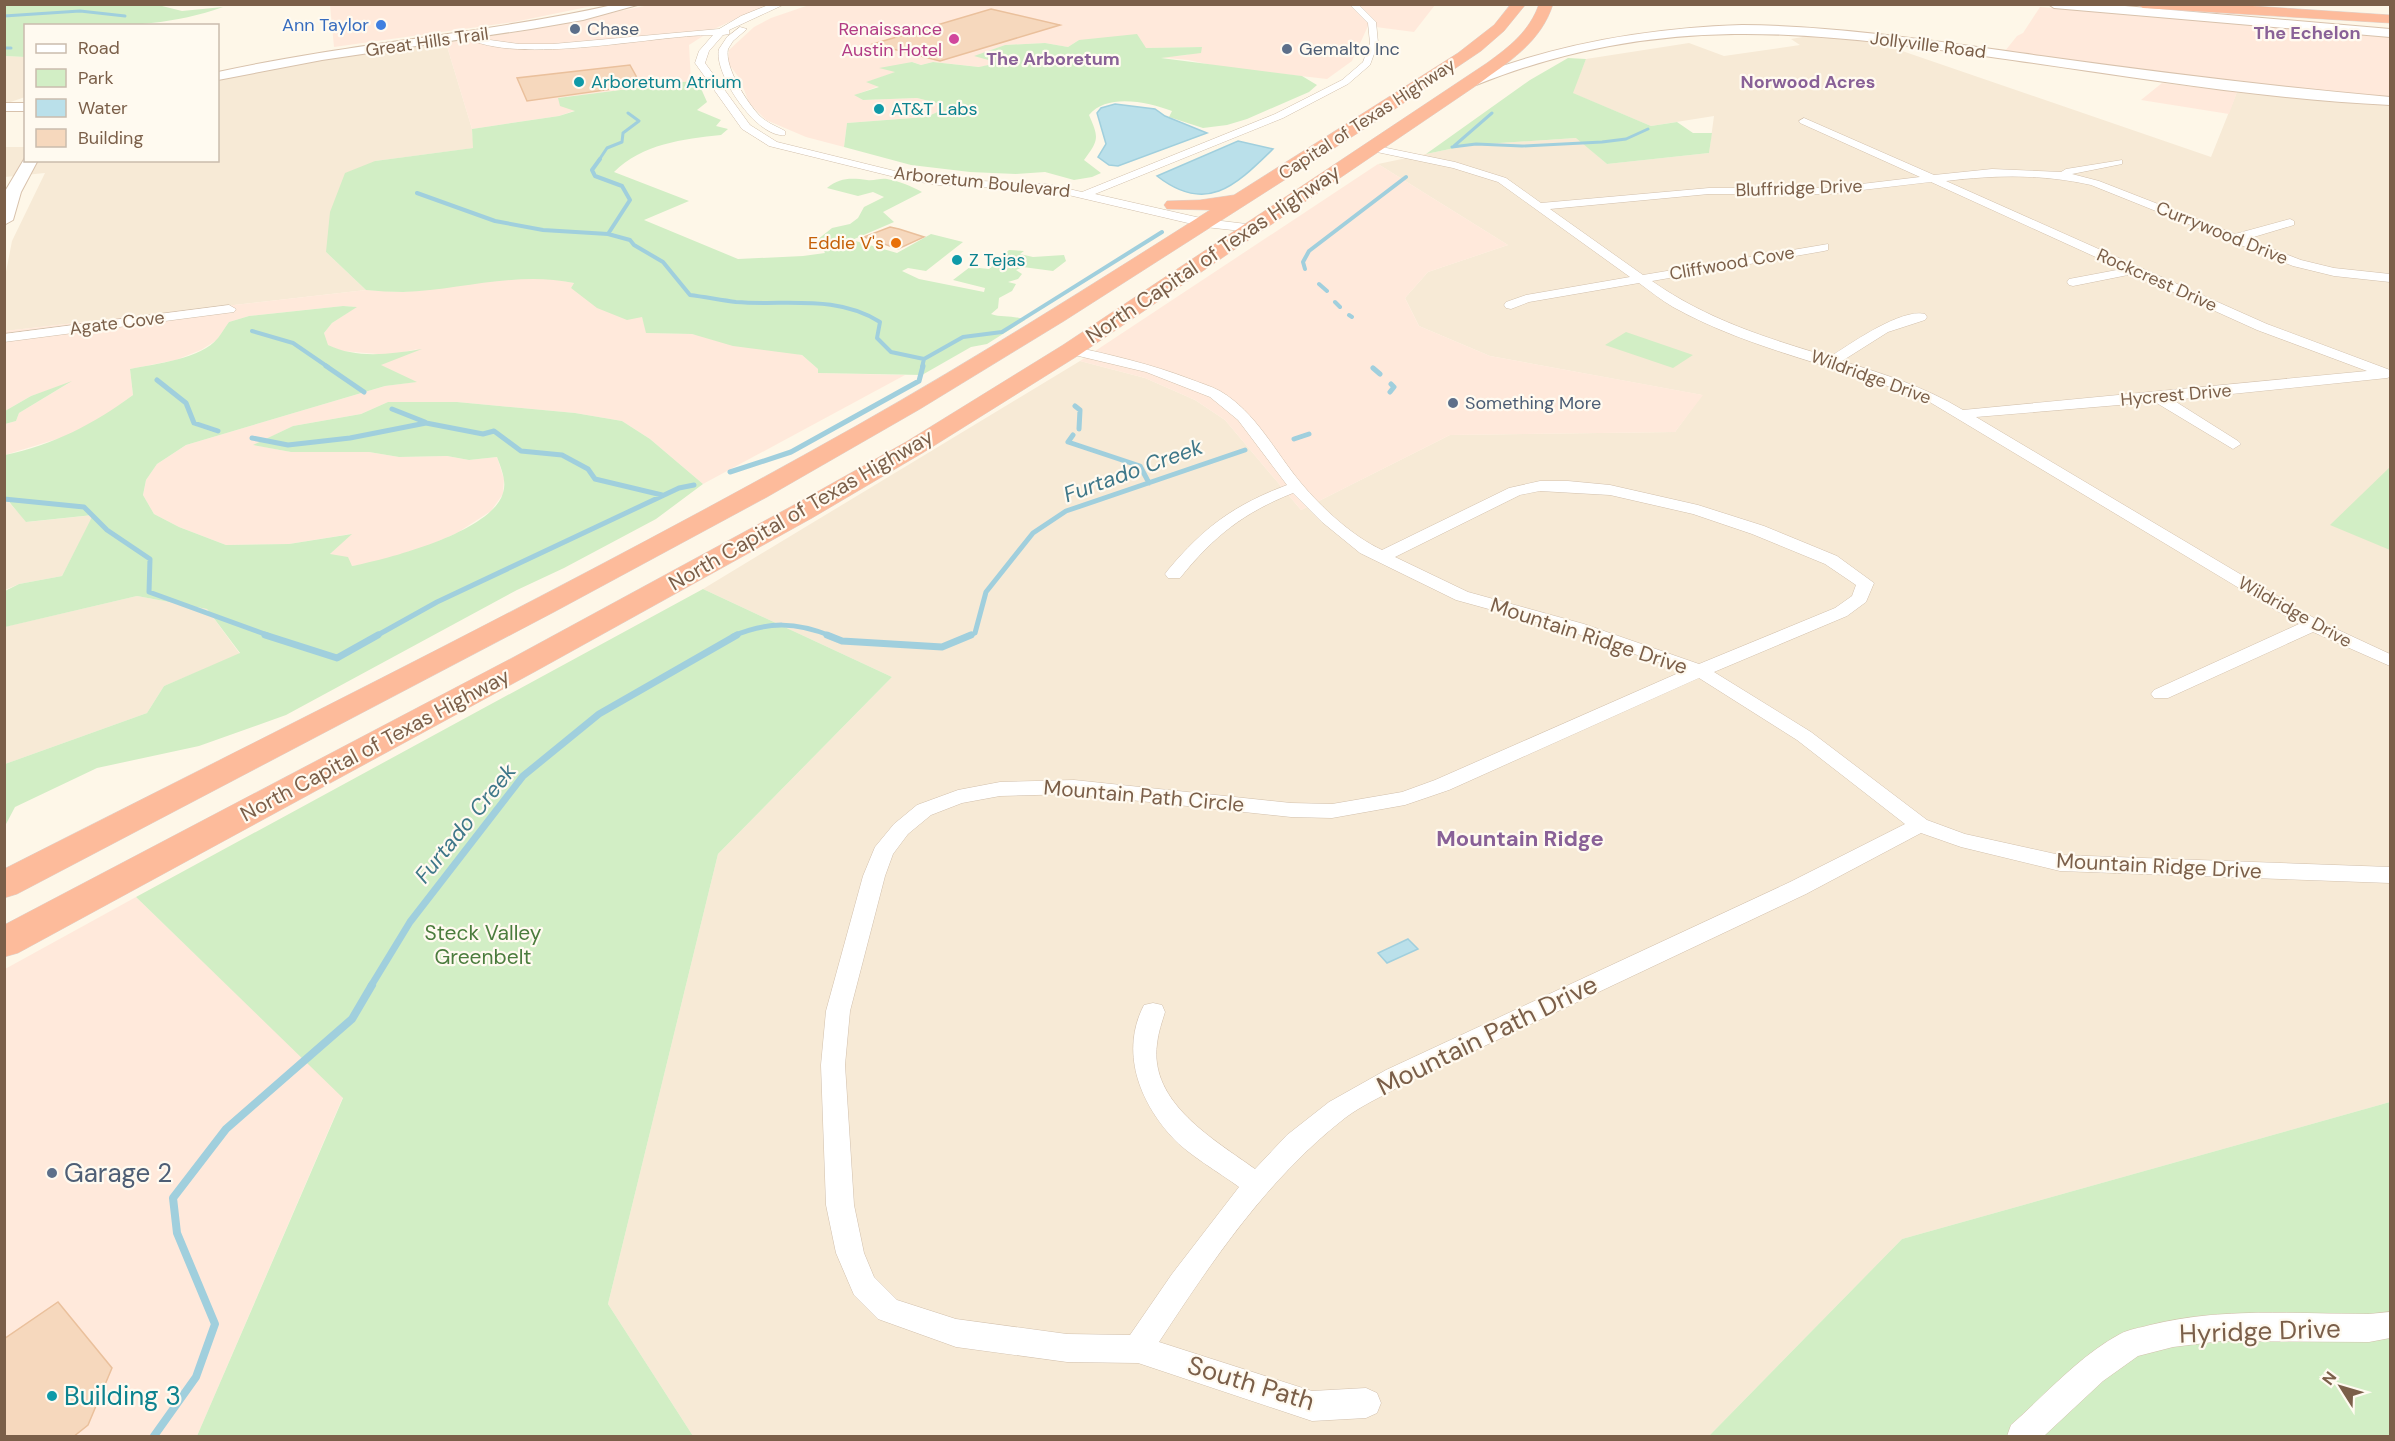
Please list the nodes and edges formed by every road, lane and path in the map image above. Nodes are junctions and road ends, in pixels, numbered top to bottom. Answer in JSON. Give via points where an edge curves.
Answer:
{"nodes":[{"id":1,"x":615,"y":4,"type":"edge"},
{"id":2,"x":635,"y":4,"type":"edge"},
{"id":3,"x":1353,"y":4,"type":"edge"},
{"id":4,"x":2054,"y":4,"type":"edge"},
{"id":5,"x":2143,"y":4,"type":"edge"},
{"id":6,"x":2206,"y":4,"type":"edge"},
{"id":7,"x":2258,"y":4,"type":"edge"},
{"id":8,"x":2308,"y":4,"type":"edge"},
{"id":9,"x":786,"y":5,"type":"edge"},
{"id":10,"x":1518,"y":5,"type":"edge"},
{"id":11,"x":1547,"y":6,"type":"edge"},
{"id":12,"x":2170,"y":6,"type":"junction"},
{"id":13,"x":2391,"y":14,"type":"edge"},
{"id":14,"x":2391,"y":25,"type":"edge"},
{"id":15,"x":1764,"y":28,"type":"junction"},
{"id":16,"x":1817,"y":31,"type":"junction"},
{"id":17,"x":722,"y":32,"type":"junction"},
{"id":18,"x":737,"y":33,"type":"junction"},
{"id":19,"x":2391,"y":33,"type":"edge"},
{"id":20,"x":465,"y":34,"type":"junction"},
{"id":21,"x":221,"y":73,"type":"edge"},
{"id":22,"x":1471,"y":82,"type":"junction"},
{"id":23,"x":2391,"y":101,"type":"edge"},
{"id":24,"x":24,"y":106,"type":"edge"},
{"id":25,"x":4,"y":107,"type":"edge"},
{"id":26,"x":1804,"y":121,"type":"dead end"},
{"id":27,"x":1342,"y":136,"type":"junction"},
{"id":28,"x":24,"y":147,"type":"edge"},
{"id":29,"x":1372,"y":148,"type":"junction"},
{"id":30,"x":13,"y":156,"type":"dead end"},
{"id":31,"x":29,"y":162,"type":"edge"},
{"id":32,"x":2118,"y":162,"type":"dead end"},
{"id":33,"x":2057,"y":174,"type":"junction"},
{"id":34,"x":1929,"y":179,"type":"junction"},
{"id":35,"x":1100,"y":186,"type":"junction"},
{"id":36,"x":1086,"y":194,"type":"junction"},
{"id":37,"x":1244,"y":198,"type":"junction"},
{"id":38,"x":1174,"y":205,"type":"junction"},
{"id":39,"x":1541,"y":206,"type":"junction"},
{"id":40,"x":1153,"y":210,"type":"junction"},
{"id":41,"x":4,"y":219,"type":"edge"},
{"id":42,"x":1210,"y":219,"type":"junction"},
{"id":43,"x":2290,"y":223,"type":"dead end"},
{"id":44,"x":1251,"y":228,"type":"junction"},
{"id":45,"x":2235,"y":238,"type":"junction"},
{"id":46,"x":1173,"y":243,"type":"junction"},
{"id":47,"x":1824,"y":247,"type":"dead end"},
{"id":48,"x":2133,"y":270,"type":"junction"},
{"id":49,"x":1640,"y":278,"type":"junction"},
{"id":50,"x":2391,"y":278,"type":"edge"},
{"id":51,"x":2073,"y":282,"type":"dead end"},
{"id":52,"x":1511,"y":305,"type":"dead end"},
{"id":53,"x":229,"y":309,"type":"dead end"},
{"id":54,"x":1920,"y":317,"type":"dead end"},
{"id":55,"x":4,"y":338,"type":"edge"},
{"id":56,"x":1071,"y":350,"type":"junction"},
{"id":57,"x":1833,"y":361,"type":"junction"},
{"id":58,"x":2389,"y":374,"type":"edge"},
{"id":59,"x":2158,"y":397,"type":"junction"},
{"id":60,"x":1962,"y":414,"type":"junction"},
{"id":61,"x":2233,"y":444,"type":"dead end"},
{"id":62,"x":1296,"y":487,"type":"junction"},
{"id":63,"x":1381,"y":557,"type":"junction"},
{"id":64,"x":1174,"y":574,"type":"dead end"},
{"id":65,"x":2313,"y":625,"type":"junction"},
{"id":66,"x":2391,"y":661,"type":"edge"},
{"id":67,"x":1700,"y":671,"type":"junction"},
{"id":68,"x":2161,"y":694,"type":"dead end"},
{"id":69,"x":1920,"y":825,"type":"junction"},
{"id":70,"x":2391,"y":875,"type":"edge"},
{"id":71,"x":4,"y":885,"type":"edge"},
{"id":72,"x":4,"y":942,"type":"edge"},
{"id":73,"x":1153,"y":1012,"type":"dead end"},
{"id":74,"x":1257,"y":1185,"type":"junction"},
{"id":75,"x":2391,"y":1324,"type":"edge"},
{"id":76,"x":1138,"y":1349,"type":"junction"},
{"id":77,"x":1366,"y":1403,"type":"dead end"},
{"id":78,"x":2022,"y":1437,"type":"edge"}],
"edges":[{"from":1,"to":20,"type":"street","name":"Great Hills Trail"},
{"from":2,"to":20,"type":"street","name":"Great Hills Trail","via":[[561,22]]},
{"from":3,"to":35,"type":"street","name":"Arboretum Boulevard","via":[[1372,22],[1374,43],[1367,63],[1345,82],[1279,116]]},
{"from":4,"to":19,"type":"street"},
{"from":5,"to":12,"type":"highway"},
{"from":6,"to":13,"type":"highway"},
{"from":7,"to":13,"type":"highway"},
{"from":8,"to":13,"type":"highway"},
{"from":9,"to":17,"type":"street","name":"Arboretum Boulevard","via":[[744,19]]},
{"from":9,"to":18,"type":"street","name":"Arboretum Boulevard"},
{"from":10,"to":27,"type":"highway","name":"Capital of Texas Highway","via":[[1507,22],[1468,54]]},
{"from":11,"to":22,"type":"highway","name":"North Capital of Texas Highway","via":[[1526,38]]},
{"from":12,"to":13,"type":"highway"},
{"from":12,"to":14,"type":"highway"},
{"from":15,"to":16,"type":"street","name":"Jollyville Road"},
{"from":15,"to":16,"type":"street","via":[[1751,17]]},
{"from":15,"to":22,"type":"street","name":"Jollyville Road","via":[[1691,30],[1578,46],[1519,62]]},
{"from":16,"to":23,"type":"street","name":"Jollyville Road","via":[[2220,85]]},
{"from":17,"to":18,"type":"street"},
{"from":17,"to":20,"type":"street","via":[[676,32],[536,47],[497,45]]},
{"from":17,"to":36,"type":"street","name":"Arboretum Boulevard","via":[[702,52],[700,63],[746,127],[773,144],[907,177],[1047,187]]},
{"from":18,"to":35,"type":"street","name":"Arboretum Boulevard","via":[[727,42],[722,61],[748,108],[779,132],[840,153],[941,176],[1051,179]]},
{"from":20,"to":21,"type":"street","name":"Great Hills Trail"},
{"from":22,"to":29,"type":"highway","name":"North Capital of Texas Highway"},
{"from":24,"to":25,"type":"street"},
{"from":26,"to":34,"type":"street","name":"Rockcrest Drive"},
{"from":27,"to":29,"type":"highway"},
{"from":27,"to":37,"type":"highway","name":"Capital of Texas Highway"},
{"from":28,"to":30,"type":"street"},
{"from":29,"to":39,"type":"street","name":"Wildridge Drive","via":[[1482,172],[1502,180]]},
{"from":29,"to":44,"type":"highway","name":"North Capital of Texas Highway"},
{"from":31,"to":41,"type":"street"},
{"from":32,"to":33,"type":"street"},
{"from":33,"to":34,"type":"street","name":"Bluffridge Drive","via":[[1992,172]]},
{"from":33,"to":45,"type":"street","name":"Currywood Drive","via":[[2095,183]]},
{"from":34,"to":39,"type":"street","name":"Bluffridge Drive","via":[[1828,191],[1709,191]]},
{"from":34,"to":48,"type":"street","name":"Rockcrest Drive"},
{"from":35,"to":36,"type":"street","name":"Arboretum Boulevard"},
{"from":35,"to":38,"type":"street","name":"Arboretum Boulevard"},
{"from":36,"to":40,"type":"street","name":"Arboretum Boulevard"},
{"from":37,"to":38,"type":"highway","via":[[1212,205]]},
{"from":37,"to":42,"type":"highway","name":"Capital of Texas Highway"},
{"from":38,"to":42,"type":"street","name":"Arboretum Boulevard"},
{"from":39,"to":49,"type":"street","name":"Wildridge Drive"},
{"from":40,"to":42,"type":"street","name":"Arboretum Boulevard"},
{"from":40,"to":46,"type":"highway","via":[[1178,225]]},
{"from":42,"to":44,"type":"street","name":"Arboretum Boulevard"},
{"from":42,"to":46,"type":"highway","name":"North Capital of Texas Highway"},
{"from":43,"to":45,"type":"street"},
{"from":44,"to":56,"type":"highway","name":"North Capital of Texas Highway"},
{"from":45,"to":50,"type":"street","name":"Currywood Drive","via":[[2314,268]]},
{"from":46,"to":71,"type":"highway","name":"North Capital of Texas Highway","via":[[952,380],[750,495]]},
{"from":47,"to":49,"type":"street","name":"Cliffwood Cove"},
{"from":48,"to":51,"type":"street"},
{"from":48,"to":58,"type":"street","name":"Rockcrest Drive","via":[[2262,327]]},
{"from":49,"to":52,"type":"street","name":"Cliffwood Cove"},
{"from":49,"to":57,"type":"street","name":"Wildridge Drive","via":[[1702,319]]},
{"from":53,"to":55,"type":"street","name":"Agate Cove"},
{"from":54,"to":57,"type":"street","via":[[1883,329]]},
{"from":56,"to":62,"type":"street","name":"Mountain Ridge Drive","via":[[1151,369],[1215,394],[1236,410]]},
{"from":56,"to":72,"type":"highway","name":"North Capital of Texas Highway","via":[[802,512]]},
{"from":57,"to":60,"type":"street","name":"Wildridge Drive","via":[[1908,387]]},
{"from":58,"to":59,"type":"street","name":"Hycrest Drive"},
{"from":59,"to":60,"type":"street","name":"Hycrest Drive"},
{"from":59,"to":61,"type":"street"},
{"from":60,"to":65,"type":"street","name":"Wildridge Drive"},
{"from":62,"to":63,"type":"street","name":"Mountain Ridge Drive","via":[[1349,537]]},
{"from":62,"to":64,"type":"street","via":[[1260,500],[1227,519],[1199,543]]},
{"from":63,"to":67,"type":"street","name":"Mountain Ridge Drive","via":[[1462,596],[1578,628]]},
{"from":63,"to":67,"type":"street","name":"Mountain Path Circle","via":[[1515,491],[1568,486],[1610,490],[1698,510],[1831,560],[1865,583],[1860,598],[1841,612]]},
{"from":65,"to":66,"type":"street","name":"Wildridge Drive"},
{"from":65,"to":68,"type":"street"},
{"from":67,"to":69,"type":"street","name":"Mountain Ridge Drive","via":[[1804,736]]},
{"from":67,"to":76,"type":"street","name":"Mountain Path Circle","via":[[1406,798],[1332,811],[1292,810],[1040,786],[958,796],[924,810],[901,829],[883,852],[874,876],[838,1011],[833,1065],[840,1205],[850,1253],[864,1286],[888,1310],[956,1333],[1067,1348]]},
{"from":69,"to":70,"type":"street","name":"Mountain Ridge Drive","via":[[1961,840],[2060,863]]},
{"from":69,"to":74,"type":"street","name":"Mountain Path Drive","via":[[1798,888],[1395,1077],[1338,1109],[1296,1143]]},
{"from":73,"to":74,"type":"street","via":[[1144,1045],[1147,1072],[1159,1101],[1182,1131]]},
{"from":74,"to":76,"type":"street","name":"Mountain Path Drive","via":[[1182,1283]]},
{"from":75,"to":78,"type":"street","name":"Hyridge Drive","via":[[2369,1328],[2221,1328],[2173,1332],[2130,1344],[2093,1371]]},
{"from":76,"to":77,"type":"street","name":"South Path","via":[[1312,1406]]}]}
